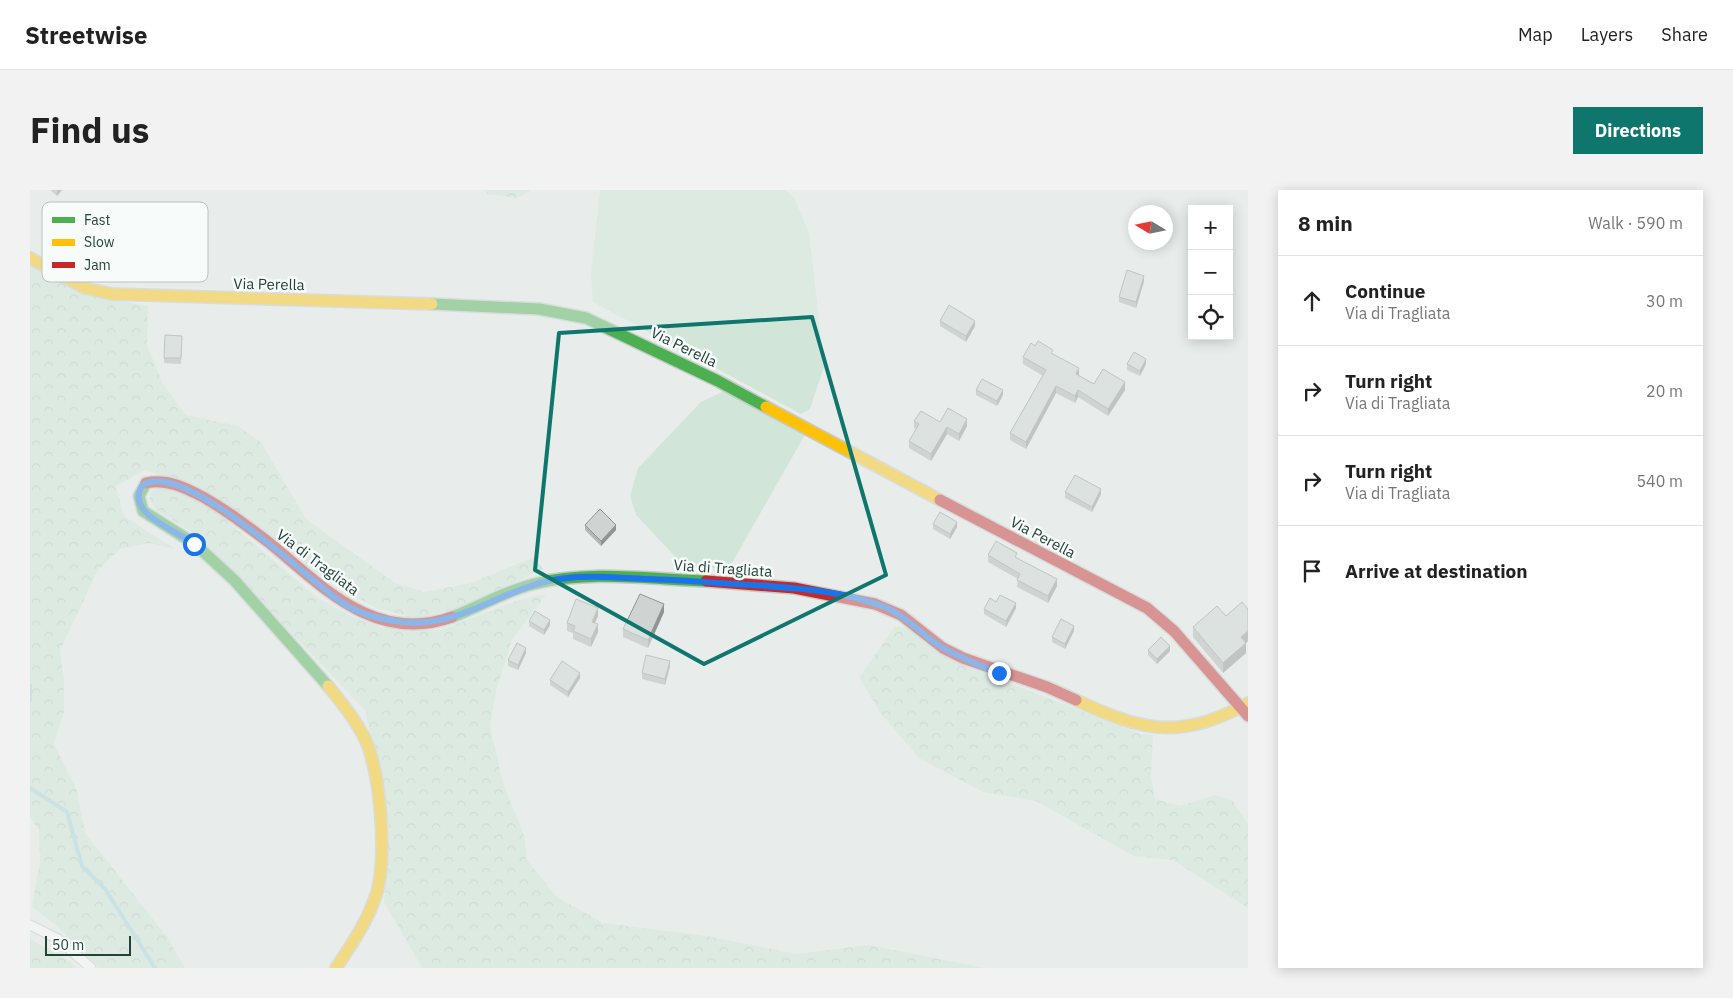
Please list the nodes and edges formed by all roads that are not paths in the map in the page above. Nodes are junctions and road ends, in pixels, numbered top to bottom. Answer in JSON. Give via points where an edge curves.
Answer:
{"nodes":[{"id":1,"x":30,"y":258,"type":"edge"},
{"id":2,"x":42,"y":265,"type":"edge"},
{"id":3,"x":74,"y":282,"type":"edge"},
{"id":4,"x":1245,"y":709,"type":"edge"},
{"id":5,"x":30,"y":925,"type":"edge"},
{"id":6,"x":91,"y":968,"type":"edge"},
{"id":7,"x":336,"y":968,"type":"edge"}],
"edges":[{"from":1,"to":2,"type":"street","name":"Via Perella"},
{"from":3,"to":4,"type":"street","name":"Via Perella","via":[[112,294],[550,310],[586,318],[718,381],[1147,608],[1174,631]]},
{"from":4,"to":7,"type":"street","name":"Via di Tragliata","via":[[1185,728],[1159,730],[1142,727],[958,656],[886,608],[792,588],[679,580],[570,578],[530,585],[472,612],[446,620],[422,623],[385,620],[336,599],[244,524],[205,498],[164,482],[147,482],[139,494],[143,511],[194,544],[235,581],[350,712],[366,741],[379,800],[380,874],[376,896],[364,925]]},
{"from":5,"to":6,"type":"street","via":[[58,939]]}]}
